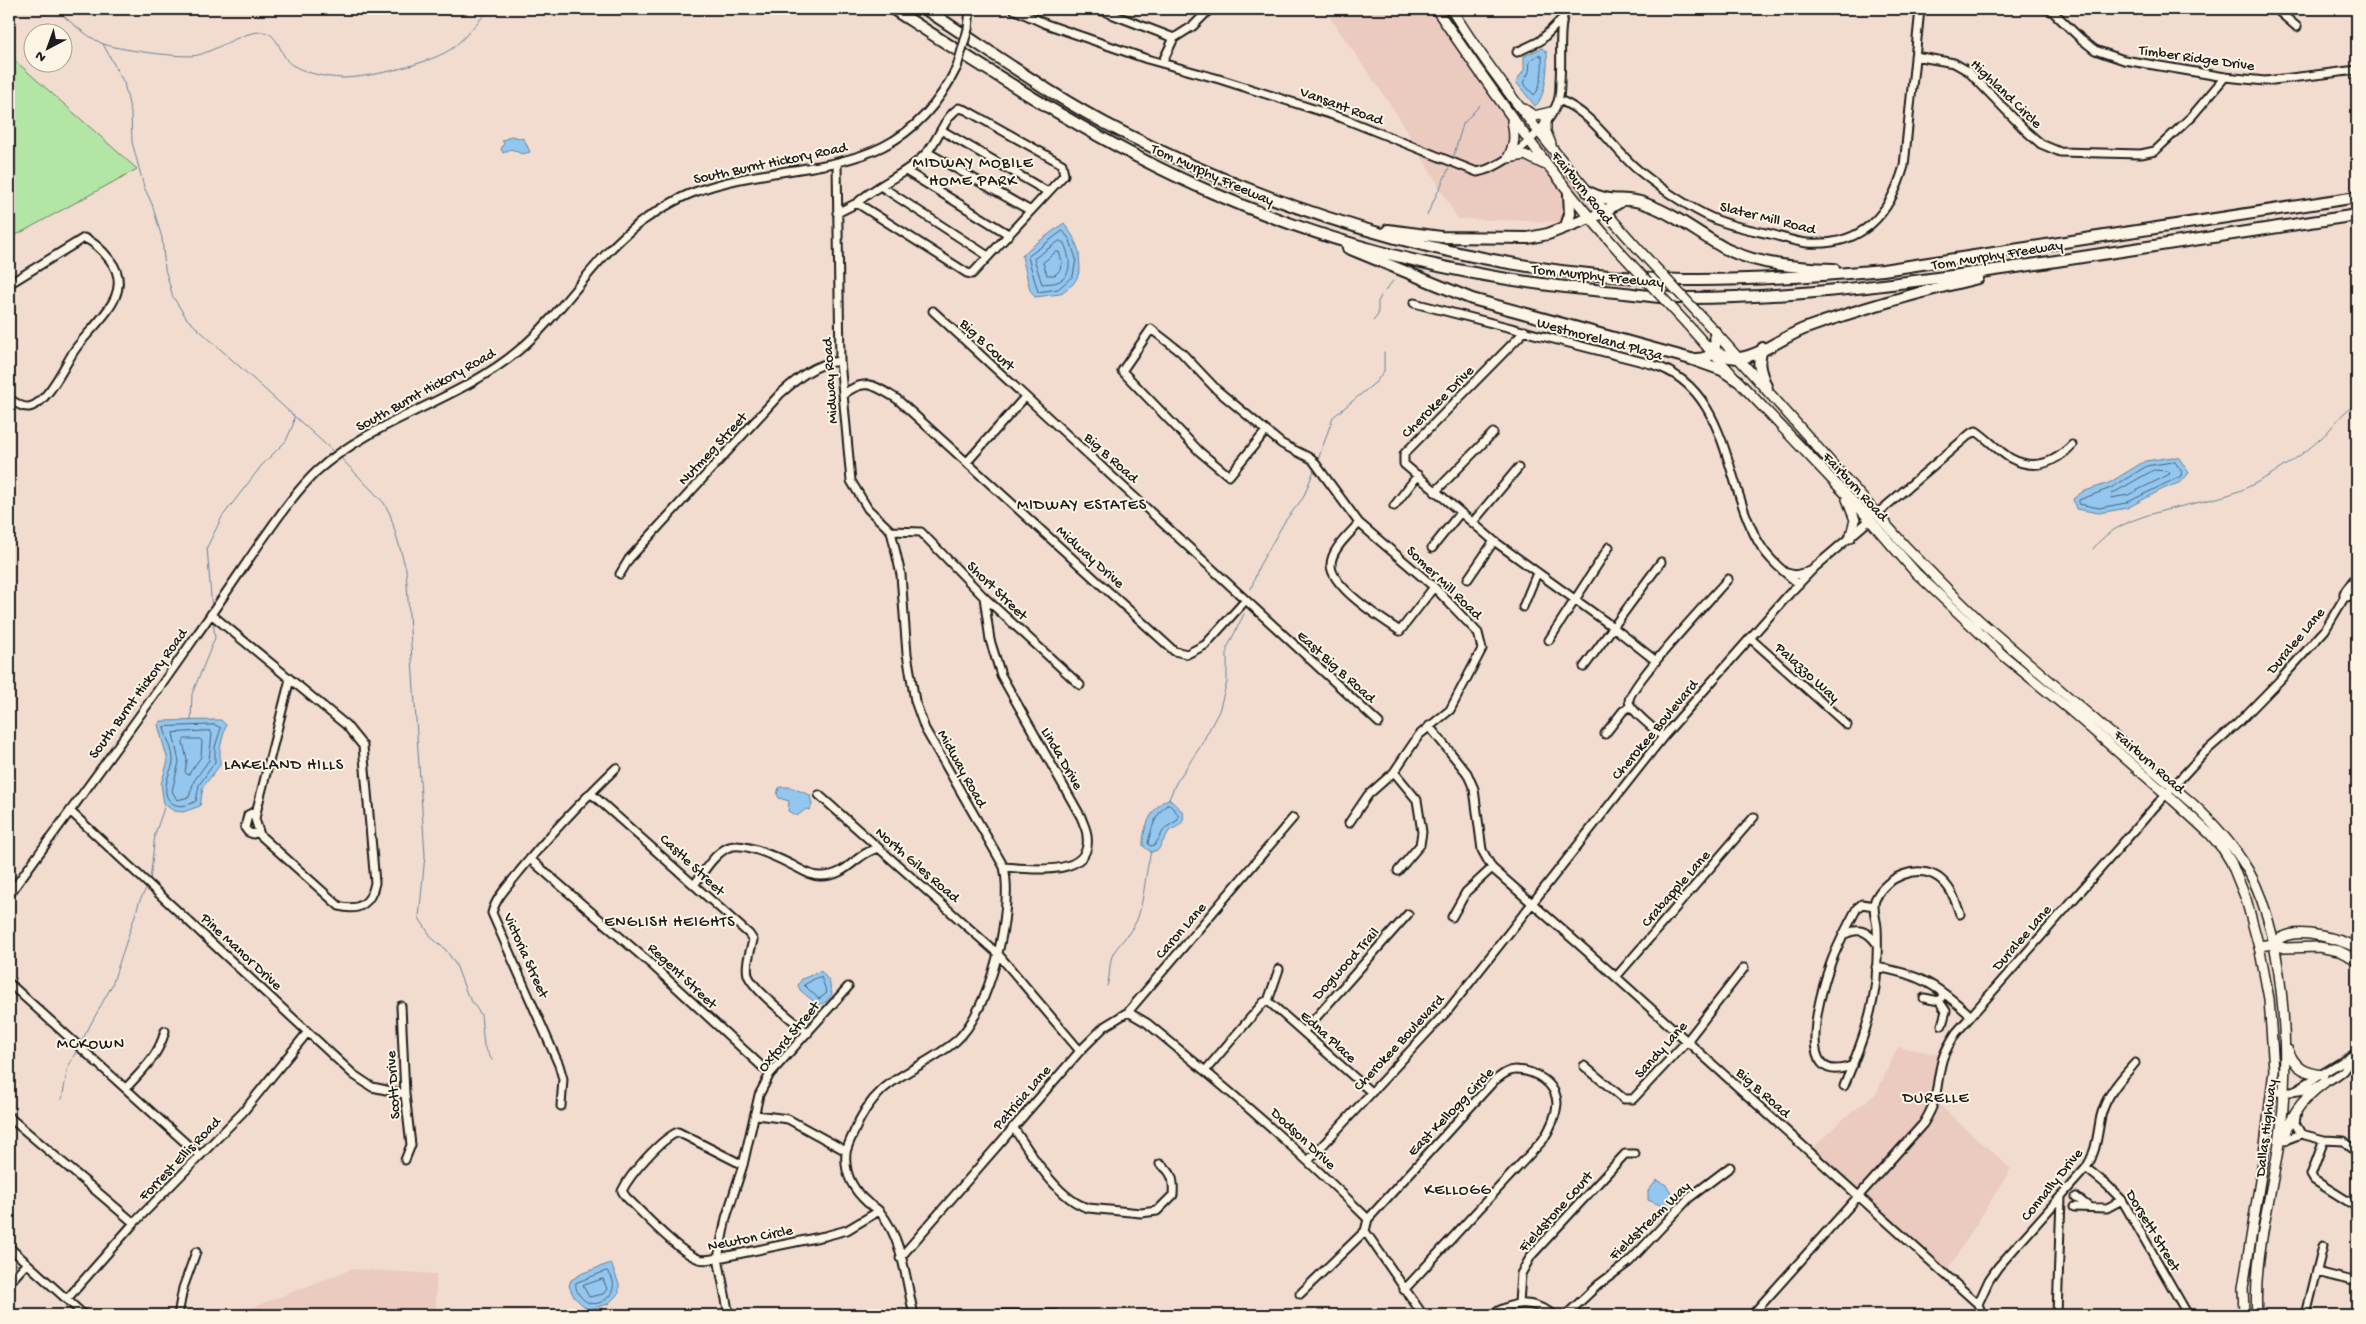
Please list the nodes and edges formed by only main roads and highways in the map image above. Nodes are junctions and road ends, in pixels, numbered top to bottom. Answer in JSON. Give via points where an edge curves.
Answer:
{"nodes":[{"id":1,"x":893,"y":9,"type":"edge"},
{"id":2,"x":925,"y":9,"type":"edge"},
{"id":3,"x":1451,"y":9,"type":"edge"},
{"id":4,"x":1439,"y":10,"type":"edge"},
{"id":5,"x":1514,"y":100,"type":"junction"},
{"id":6,"x":1510,"y":114,"type":"junction"},
{"id":7,"x":1554,"y":151,"type":"junction"},
{"id":8,"x":1548,"y":166,"type":"junction"},
{"id":9,"x":1588,"y":192,"type":"junction"},
{"id":10,"x":1570,"y":194,"type":"junction"},
{"id":11,"x":2357,"y":197,"type":"edge"},
{"id":12,"x":1621,"y":201,"type":"junction"},
{"id":13,"x":1605,"y":211,"type":"junction"},
{"id":14,"x":2357,"y":215,"type":"edge"},
{"id":15,"x":1326,"y":217,"type":"junction"},
{"id":16,"x":1588,"y":217,"type":"junction"},
{"id":17,"x":1566,"y":226,"type":"junction"},
{"id":18,"x":1313,"y":232,"type":"junction"},
{"id":19,"x":2046,"y":262,"type":"junction"},
{"id":20,"x":1883,"y":270,"type":"junction"},
{"id":21,"x":1711,"y":328,"type":"junction"},
{"id":22,"x":1763,"y":348,"type":"junction"},
{"id":23,"x":1712,"y":351,"type":"junction"},
{"id":24,"x":1739,"y":358,"type":"junction"},
{"id":25,"x":1691,"y":359,"type":"junction"},
{"id":26,"x":1737,"y":380,"type":"junction"},
{"id":27,"x":1768,"y":389,"type":"junction"},
{"id":28,"x":1844,"y":492,"type":"junction"},
{"id":29,"x":1874,"y":518,"type":"junction"},
{"id":30,"x":1850,"y":538,"type":"road end"},
{"id":31,"x":2169,"y":790,"type":"junction"},
{"id":32,"x":2273,"y":944,"type":"junction"},
{"id":33,"x":2259,"y":946,"type":"junction"},
{"id":34,"x":2357,"y":948,"type":"edge"},
{"id":35,"x":2357,"y":960,"type":"edge"},
{"id":36,"x":2286,"y":1044,"type":"junction"},
{"id":37,"x":2266,"y":1220,"type":"junction"},
{"id":38,"x":969,"y":1315,"type":"edge"},
{"id":39,"x":1056,"y":1315,"type":"edge"},
{"id":40,"x":2244,"y":1315,"type":"edge"},
{"id":41,"x":2257,"y":1315,"type":"edge"}],
"edges":[{"from":1,"to":18,"type":"highway","name":"Tom Murphy Freeway","via":[[1101,139],[1216,194]]},
{"from":2,"to":15,"type":"highway","name":"Tom Murphy Freeway","via":[[1118,130],[1232,183]]},
{"from":3,"to":5,"type":"main road","name":"Fairburn Road"},
{"from":4,"to":6,"type":"main road","name":"Fairburn Road"},
{"from":5,"to":7,"type":"main road","name":"Fairburn Road"},
{"from":5,"to":7,"type":"main road","via":[[1530,114],[1549,116],[1546,132]]},
{"from":6,"to":8,"type":"main road","name":"Fairburn Road"},
{"from":6,"to":8,"type":"main road","via":[[1515,136],[1508,158],[1525,155]]},
{"from":7,"to":9,"type":"main road","name":"Fairburn Road"},
{"from":8,"to":10,"type":"main road","name":"Fairburn Road"},
{"from":9,"to":12,"type":"highway","via":[[1605,200]]},
{"from":9,"to":13,"type":"main road","name":"Fairburn Road"},
{"from":10,"to":16,"type":"main road","name":"Fairburn Road"},
{"from":10,"to":17,"type":"highway"},
{"from":11,"to":20,"type":"highway","name":"Tom Murphy Freeway"},
{"from":12,"to":13,"type":"highway"},
{"from":12,"to":20,"type":"highway","via":[[1649,204],[1728,249],[1754,259],[1812,268]]},
{"from":13,"to":16,"type":"highway"},
{"from":13,"to":21,"type":"main road","name":"Fairburn Road","bridge":true},
{"from":14,"to":19,"type":"highway","name":"Tom Murphy Freeway"},
{"from":15,"to":17,"type":"highway","via":[[1421,235],[1492,239],[1538,237]]},
{"from":15,"to":20,"type":"highway","name":"Tom Murphy Freeway","via":[[1462,254],[1580,272],[1722,280]]},
{"from":16,"to":17,"type":"highway"},
{"from":16,"to":23,"type":"main road","name":"Fairburn Road","bridge":true},
{"from":18,"to":19,"type":"highway","name":"Tom Murphy Freeway","via":[[1390,254],[1498,278],[1674,298],[1866,288]]},
{"from":18,"to":25,"type":"highway","via":[[1472,298]]},
{"from":19,"to":22,"type":"highway","via":[[1928,290],[1849,314],[1804,329]]},
{"from":21,"to":23,"type":"highway"},
{"from":21,"to":24,"type":"main road","name":"Fairburn Road"},
{"from":22,"to":24,"type":"highway"},
{"from":22,"to":27,"type":"highway","via":[[1759,366]]},
{"from":23,"to":24,"type":"highway"},
{"from":23,"to":25,"type":"highway","via":[[1705,359]]},
{"from":23,"to":26,"type":"main road","name":"Fairburn Road"},
{"from":24,"to":27,"type":"main road","name":"Fairburn Road"},
{"from":25,"to":26,"type":"highway","via":[[1722,370]]},
{"from":26,"to":28,"type":"main road","name":"Fairburn Road"},
{"from":27,"to":29,"type":"main road","name":"Fairburn Road"},
{"from":28,"to":29,"type":"main road","name":"Fairburn Road"},
{"from":28,"to":30,"type":"main road","via":[[1855,520]]},
{"from":29,"to":31,"type":"main road","name":"Fairburn Road","via":[[1916,573],[1999,652]]},
{"from":31,"to":32,"type":"main road","name":"Fairburn Road","via":[[2208,819],[2242,860],[2264,909]]},
{"from":31,"to":33,"type":"main road","name":"Fairburn Road","via":[[2223,849],[2246,899]]},
{"from":32,"to":33,"type":"main road"},
{"from":32,"to":34,"type":"main road","via":[[2284,936],[2312,935],[2335,939]]},
{"from":32,"to":35,"type":"main road","via":[[2285,948],[2328,948]]},
{"from":32,"to":36,"type":"main road","name":"Dallas Highway"},
{"from":33,"to":40,"type":"main road","name":"Dallas Highway","via":[[2272,1028],[2273,1092],[2243,1288]]},
{"from":36,"to":37,"type":"main road","name":"Dallas Highway","via":[[2290,1092]]},
{"from":36,"to":37,"type":"main road","via":[[2297,1066],[2307,1074],[2323,1079],[2291,1119],[2277,1192]]},
{"from":37,"to":41,"type":"main road","name":"Dallas Highway","via":[[2257,1278]]},
{"from":38,"to":39,"type":"main road"}]}
